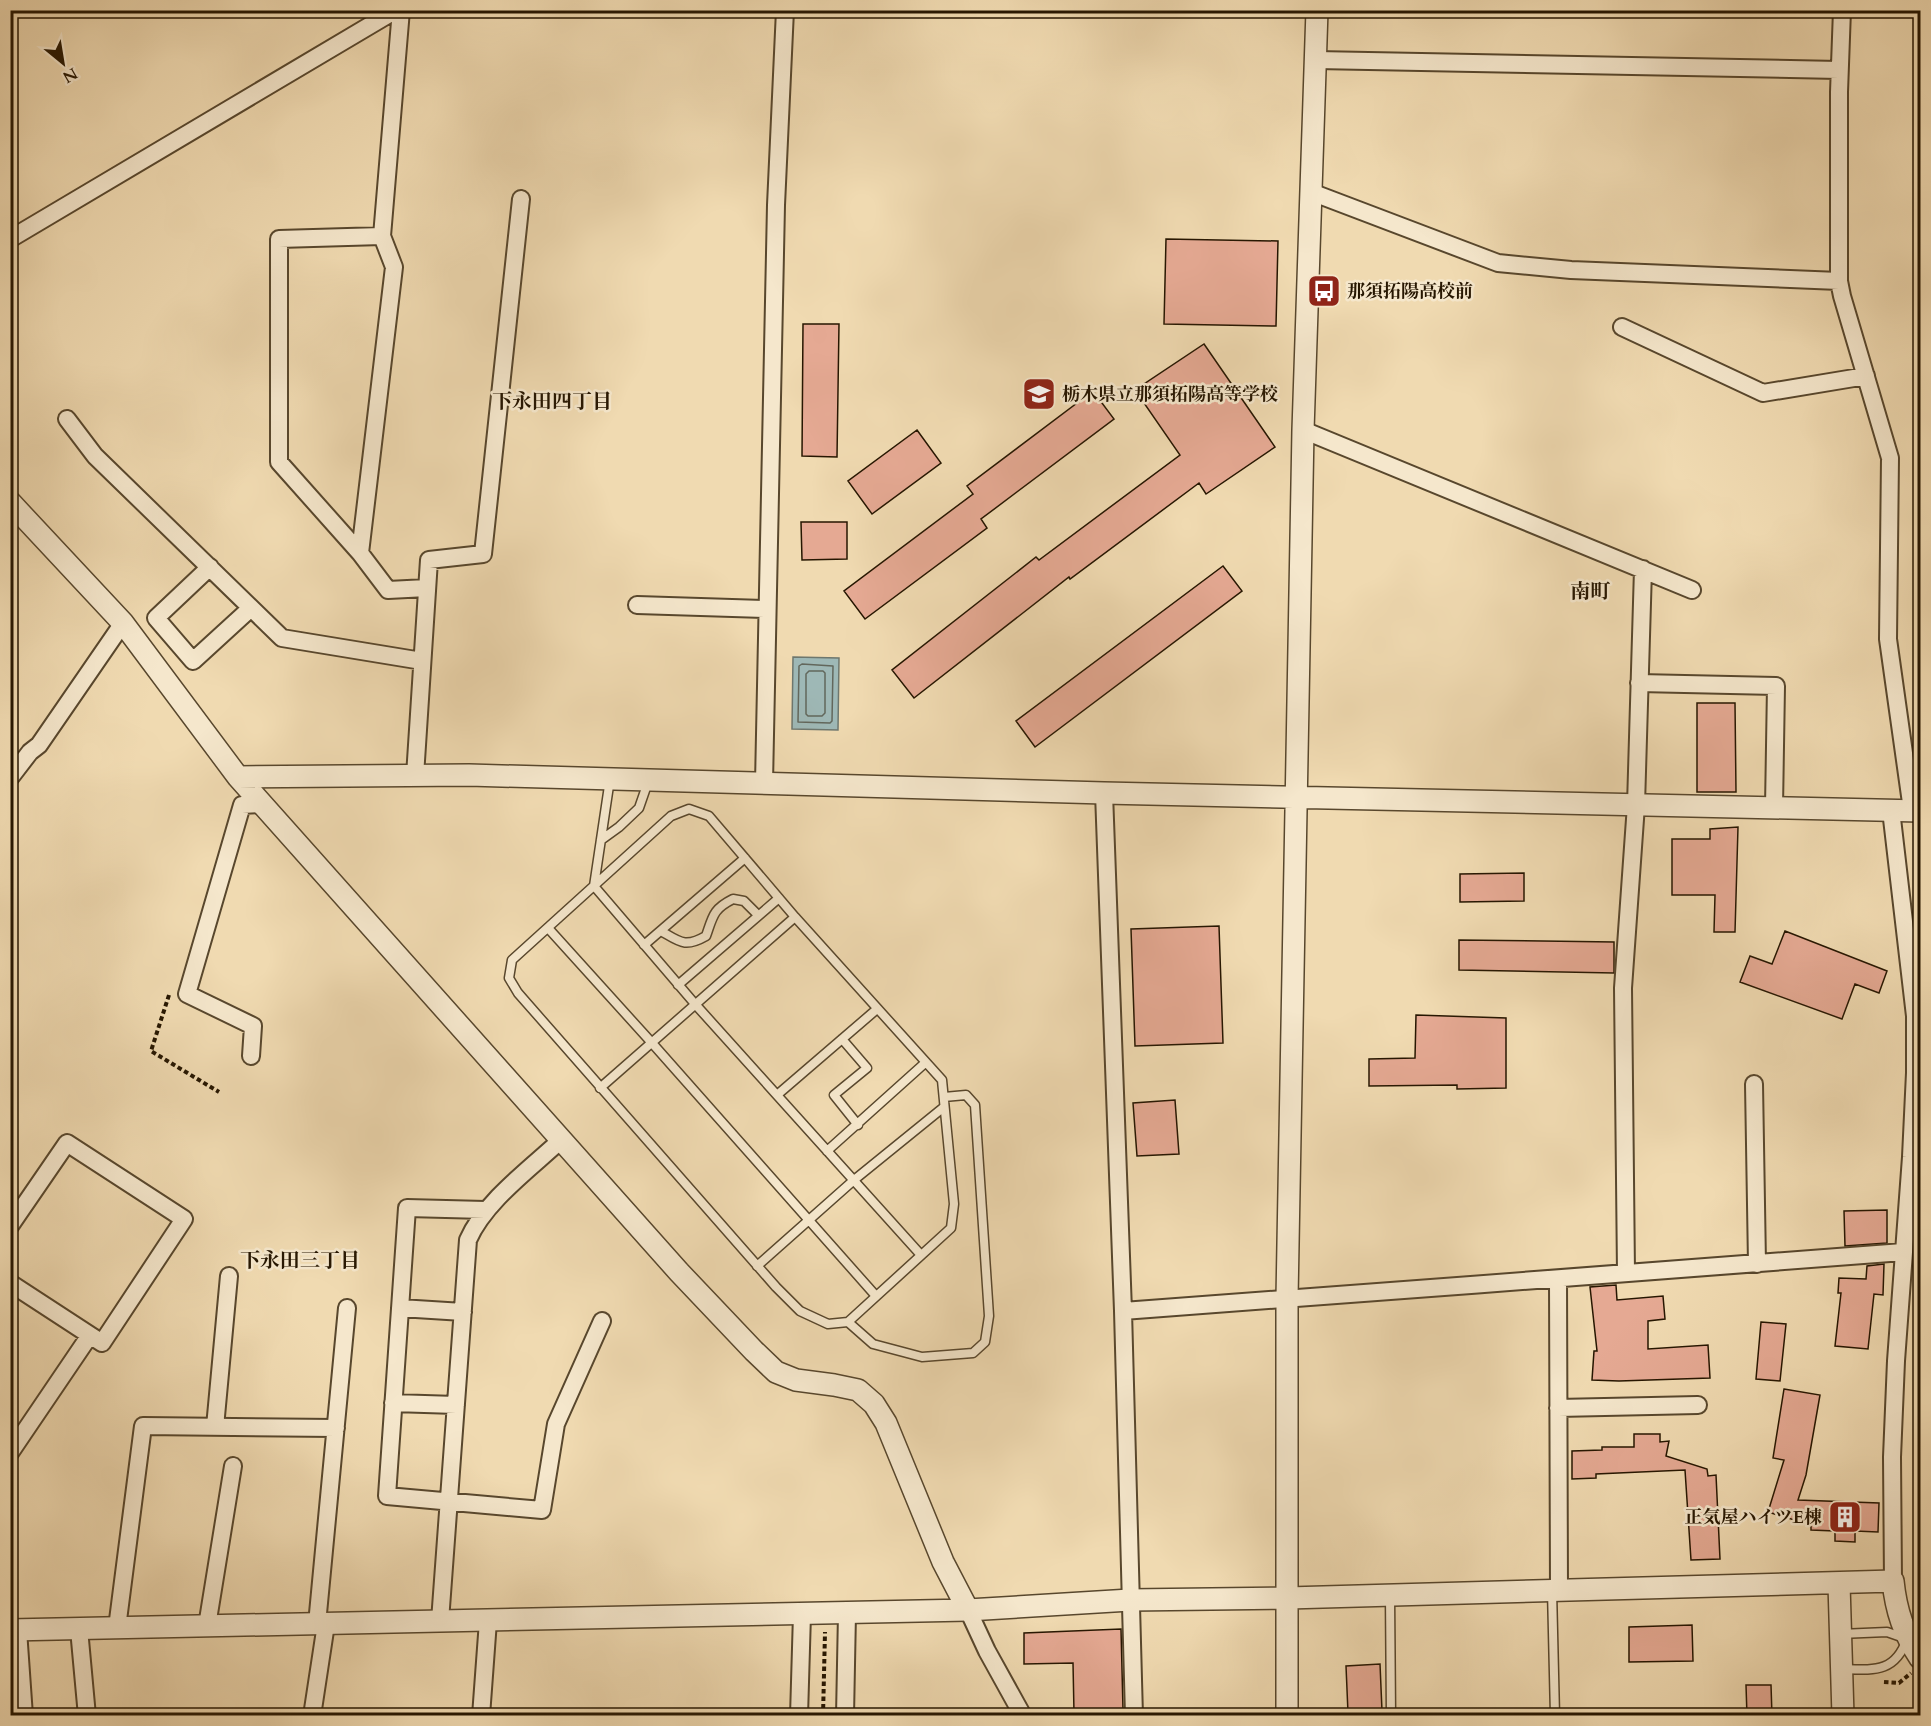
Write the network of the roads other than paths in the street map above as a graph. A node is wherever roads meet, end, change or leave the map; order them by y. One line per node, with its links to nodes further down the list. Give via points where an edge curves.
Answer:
1 (396, 10): 11 (street)
2 (401, 10): 10 (street)
3 (785, 10): 25 (street, via 776,205)
4 (1317, 10): 6 (street)
5 (1842, 10): 7 (street)
6 (1316, 60): 7 (street); 8 (street)
7 (1839, 70): 12 (street)
8 (1311, 192): 12 (street, via 1498,263 1571,270); 16 (street)
9 (521, 199): 21 (street, via 483,554 429,560)
10 (382, 236): 18 (street, via 394,267); 18 (street, via 279,239 279,462)
11 (10, 239)
12 (1839, 281): 14 (street)
13 (1622, 327): 14 (street, via 1763,393)
14 (1866, 376): 40 (street, via 1890,458 1888,639)
15 (67, 419): 19 (street, via 95,456)
16 (1303, 430): 20 (street); 36 (street)
17 (10, 502): 26 (street)
18 (360, 553): 21 (street, via 388,590)
19 (210, 567): 24 (street); 24 (street, via 156,618 193,661)
20 (1643, 569): 22 (street); 28 (street)
21 (427, 588): 27 (street)
22 (1692, 590)
23 (637, 605): 25 (street)
24 (251, 608): 27 (street, via 282,638)
25 (767, 609): 34 (street)
26 (123, 624): 30 (street); 31 (street, via 39,745)
27 (422, 661): 29 (street)
28 (1639, 683): 38 (street); 39 (street, via 1776,686)
29 (415, 776): 30 (street); 32 (street)
30 (238, 777): 37 (street)
31 (10, 778)
32 (610, 779): 33 (street); 41 (lane)
33 (649, 780): 34 (street); 41 (lane, via 639,808)
34 (764, 783): 35 (street)
35 (1104, 793): 36 (street); 80 (street)
36 (1298, 796): 38 (street); 77 (street)
37 (262, 804): 55 (street, via 242,806 187,994 253,1026); 62 (street)
38 (1636, 806): 39 (street); 72 (street, via 1623,988)
39 (1774, 807): 40 (street)
40 (1908, 810): 68 (street, via 1915,1073)
41 (600, 840): 43 (lane)
42 (745, 858): 43 (lane, via 709,816 689,810 671,816); 44 (lane); 48 (lane)
43 (594, 886): 47 (lane); 49 (lane)
44 (779, 898): 45 (lane); 46 (lane)
45 (758, 915): 48 (lane, via 744,901 733,899 720,905 706,936 695,942 683,944); 50 (lane)
46 (795, 917): 51 (lane); 52 (lane)
47 (548, 928): 54 (lane); 58 (lane, via 512,960 509,978)
48 (661, 931): 49 (lane)
49 (644, 945): 50 (lane)
50 (678, 985): 51 (lane)
51 (695, 1004): 54 (lane); 59 (lane)
52 (877, 1009): 53 (lane); 56 (lane)
53 (842, 1039): 59 (lane); 61 (lane, via 867,1068 834,1095)
54 (652, 1042): 58 (lane); 66 (lane)
55 (251, 1056)
56 (925, 1063): 60 (lane, via 942,1080); 61 (lane)
57 (1754, 1084): 70 (street)
58 (600, 1088): 71 (lane)
59 (777, 1095): 63 (lane)
60 (944, 1102): 64 (lane); 69 (lane, via 954,1204 951,1228); 83 (lane, via 966,1095 975,1105 989,1316 985,1341 973,1353 922,1357 873,1344)
61 (858, 1125): 63 (lane)
62 (562, 1139): 65 (street); 100 (street, via 679,1272 776,1371 796,1380 858,1390 874,1404 886,1423 943,1562)
63 (827, 1151): 64 (lane)
64 (854, 1180): 66 (lane); 69 (lane)
65 (485, 1210): 79 (street, via 407,1208); 81 (street, via 468,1240)
66 (809, 1221): 71 (lane); 76 (lane)
67 (10, 1226): 84 (street, via 67,1143 184,1219 102,1343)
68 (1903, 1252): 70 (street); 94 (street, via 1892,1457)
69 (921, 1255): 76 (lane)
70 (1757, 1264): 72 (street)
71 (757, 1266): 83 (lane, via 800,1311 828,1324)
72 (1626, 1273): 74 (street)
73 (229, 1276): 89 (street)
74 (1558, 1280): 77 (street); 88 (street)
75 (10, 1283): 84 (street)
76 (876, 1296): 83 (lane)
77 (1287, 1298): 80 (street); 98 (street)
78 (347, 1308): 90 (street)
79 (400, 1308): 81 (street); 85 (street)
80 (1123, 1311): 99 (street)
81 (463, 1312): 86 (street)
82 (602, 1321): 93 (street, via 556,1424 542,1510)
83 (848, 1322)
84 (90, 1335): 91 (street)
85 (393, 1403): 86 (street); 93 (street, via 387,1496)
86 (456, 1405): 93 (street)
87 (1698, 1405): 88 (street)
88 (1558, 1408): 96 (street)
89 (215, 1427): 90 (street); 107 (street, via 143,1426)
90 (336, 1428): 105 (street)
91 (10, 1453)
92 (233, 1467): 106 (street)
93 (449, 1501): 104 (street)
94 (1893, 1581): 95 (street); 111 (street)
95 (1839, 1584): 96 (street); 110 (street)
96 (1556, 1590): 97 (street); 126 (lane)
97 (1390, 1594): 98 (street); 125 (lane)
98 (1288, 1598): 99 (street); 124 (street)
99 (1130, 1600): 100 (street); 123 (street)
100 (968, 1610): 101 (street); 122 (street)
101 (847, 1613): 102 (street); 121 (street)
102 (802, 1614): 103 (street); 120 (street)
103 (488, 1620): 104 (street); 119 (street)
104 (440, 1621): 105 (street)
105 (321, 1624): 106 (street); 118 (street)
106 (207, 1626): 107 (street)
107 (117, 1628): 108 (street)
108 (79, 1629): 109 (street); 117 (street)
109 (14, 1630): 116 (street)
110 (1839, 1634): 111 (lane, via 1887,1632); 113 (street)
111 (1907, 1639): 112 (street); 113 (lane, via 1904,1649 1886,1667)
112 (1916, 1665)
113 (1840, 1669): 114 (street)
114 (1846, 1713)
115 (10, 1714): 116 (street)
116 (24, 1715)
117 (87, 1716)
118 (312, 1716)
119 (481, 1716)
120 (799, 1716)
121 (845, 1716)
122 (1023, 1716)
123 (1134, 1716)
124 (1287, 1716)
125 (1391, 1716)
126 (1555, 1716)

